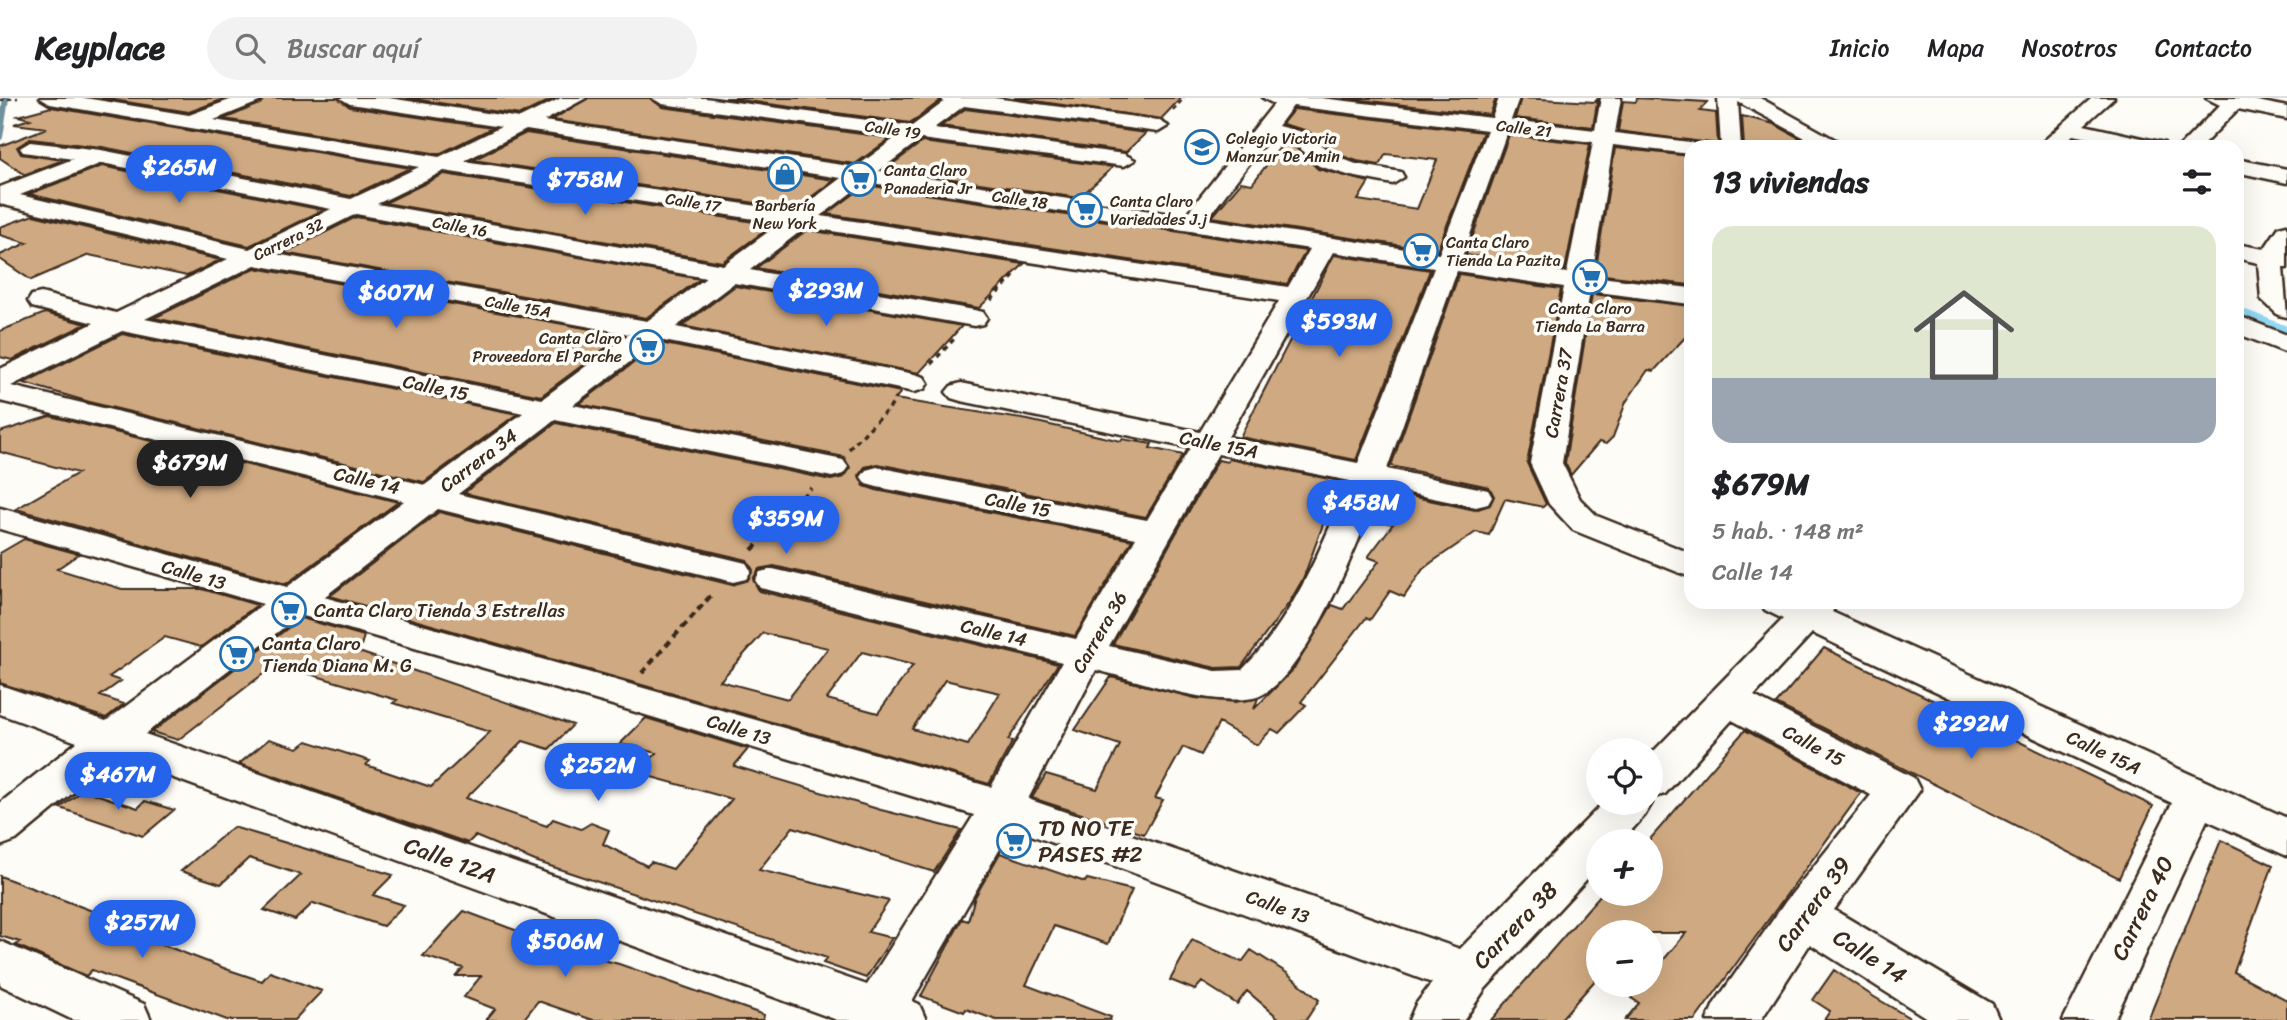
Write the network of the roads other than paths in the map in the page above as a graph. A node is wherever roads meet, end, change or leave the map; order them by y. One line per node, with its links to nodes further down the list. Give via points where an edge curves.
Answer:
1 (50, 98): 16 (street, Calle 17)
2 (252, 98): 16 (street)
3 (350, 98): 17 (street, Calle 18)
4 (576, 98): 17 (street, Carrera 32)
5 (662, 98): 21 (street, Calle 19)
6 (958, 98): 18 (street); 21 (street, Carrera 34)
7 (1611, 98): 22 (street, Carrera 37)
8 (1728, 98): 23 (street)
9 (1745, 98): 24 (street)
10 (2104, 98): 19 (street)
11 (1283, 99): 13 (street, Calle 21); 20 (street)
12 (2225, 100): 15 (street); 27 (street)
13 (1396, 106): 14 (street, Calle 21)
14 (1504, 111): 22 (street, Calle 21); 46 (street, Calle 14)
15 (2287, 113)
16 (194, 121): 30 (street); 32 (street, Calle 17)
17 (522, 124): 32 (street, Carrera 32); 34 (street, Calle 18)
18 (1158, 126)
19 (2070, 128): 25 (street); 26 (street)
20 (1265, 129): 36 (street, via 1299,137 1327,161); 40 (street)
21 (916, 132): 31 (street, Calle 19); 34 (street, Carrera 34)
22 (1605, 138): 28 (street, Calle 21); 48 (street, Carrera 37)
23 (1731, 140)
24 (1825, 140)
25 (2055, 140)
26 (2125, 140)
27 (2194, 140)
28 (1684, 147)
29 (30, 148): 30 (street, Calle 16)
30 (101, 156): 37 (street); 38 (street, Calle 16)
31 (1125, 160)
32 (442, 164): 38 (street, Carrera 32); 39 (street, Calle 17)
33 (2244, 167): 35 (street)
34 (859, 175): 39 (street, Carrera 34); 40 (street, Calle 18)
35 (2287, 176)
36 (1392, 177)
37 (0, 196): 44 (street, Calle 15A)
38 (354, 207): 44 (street, Carrera 32); 47 (street, Calle 16)
39 (803, 219): 47 (street, Carrera 34); 50 (street, Calle 17)
40 (1191, 224): 42 (street, Calle 18)
41 (2287, 232): 45 (street)
42 (1325, 244): 46 (street, Calle 18); 50 (street, Carrera 36)
43 (2244, 253): 45 (street)
44 (252, 257): 54 (street, Carrera 32); 56 (street, Calle 15A)
45 (2278, 260): 52 (street, via 2274,299)
46 (1446, 262): 48 (street, Calle 18); 64 (street, Calle 14)
47 (726, 274): 53 (street, Calle 16); 56 (street, Carrera 34)
48 (1578, 282): 49 (street, Calle 18); 70 (street, Carrera 37, via 1546,463 1566,504 1585,523)
49 (1684, 295)
50 (1295, 296): 62 (street, Carrera 36)
51 (41, 301): 54 (street, Calle 15)
52 (2287, 309)
53 (974, 318)
54 (119, 322): 60 (street, Carrera 32); 61 (street, Calle 15)
55 (2244, 326): 57 (street)
56 (650, 330): 58 (street, Calle 15A); 61 (street, Carrera 34)
57 (2287, 345)
58 (914, 383)
59 (961, 392): 62 (street, Calle 15A)
60 (2, 397): 66 (street, Calle 14)
61 (547, 409): 63 (street, Calle 15); 66 (street, Carrera 34)
62 (1211, 442): 64 (street, Calle 15A); 69 (street, Carrera 36)
63 (832, 467)
64 (1369, 475): 67 (street, Calle 15A); 76 (street, Calle 14, via 1311,607 1278,657 1252,684 1216,685)
65 (877, 477): 69 (street, Calle 15)
66 (431, 495): 71 (street, Calle 14); 73 (street, Carrera 34)
67 (1476, 497)
68 (0, 518): 73 (street, Calle 13)
69 (1158, 531): 76 (street, Carrera 36)
70 (1684, 564)
71 (733, 571)
72 (773, 580): 76 (street, Calle 14)
73 (291, 602): 79 (street, Carrera 34); 83 (street, Calle 13, via 624,694)
74 (1799, 609): 78 (street)
75 (1807, 609): 82 (street, Calle 15A)
76 (1086, 653): 83 (street, Carrera 36)
77 (0, 699): 79 (street, Calle 12A)
78 (1728, 700): 80 (street); 81 (street, Calle 15)
79 (110, 739): 85 (street, Carrera 34); 90 (street, Calle 12A)
80 (1663, 768)
81 (1899, 790): 87 (street, Carrera 39)
82 (2197, 796): 86 (street, Calle 15A); 95 (street, Carrera 40)
83 (1002, 807): 89 (street, Calle 13); 90 (street, Carrera 36)
84 (1619, 815): 89 (street, Carrera 38)
85 (0, 828)
86 (2287, 838)
87 (1802, 915): 93 (street, Carrera 39); 94 (street, Calle 14)
88 (0, 962): 91 (street)
89 (1468, 974): 92 (street, Carrera 38)
90 (884, 1017)
91 (126, 1020)
92 (1434, 1020)
93 (1732, 1020)
94 (1974, 1020)
95 (2088, 1020)

